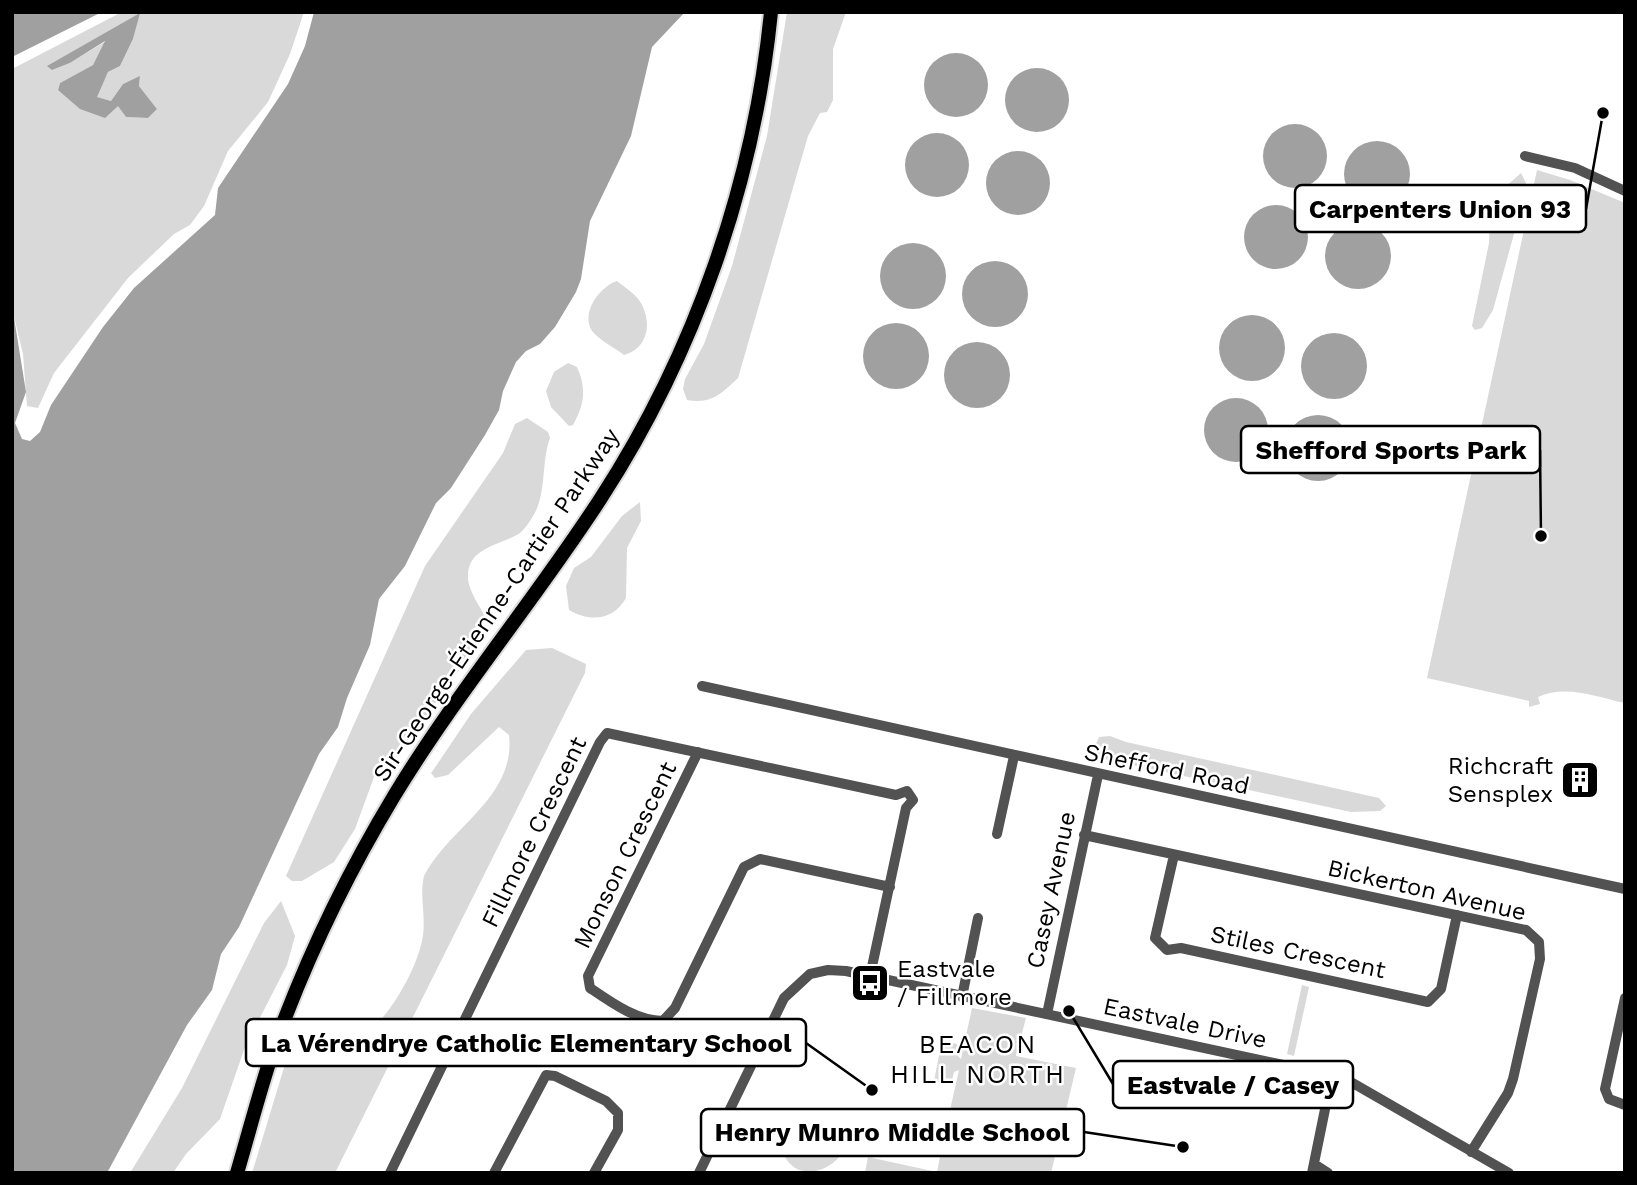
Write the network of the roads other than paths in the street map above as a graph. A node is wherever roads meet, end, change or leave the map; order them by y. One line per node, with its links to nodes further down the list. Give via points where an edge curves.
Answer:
1 (771, 12): 23 (main road, Sir-George-Étienne-Cartier Parkway, via 748,154 717,258 679,352 644,427 601,497 449,707 340,894 276,1043)
2 (1525, 156): 3 (street, via 1575,168)
3 (1625, 191)
4 (702, 686): 6 (street, Shefford Road)
5 (698, 752): 11 (street, Fillmore Crescent, via 896,795 907,791 913,800 906,808); 11 (street, Monson Crescent, via 588,976 590,988 647,1021 663,1021 675,1008 744,867 760,859); 24 (street, Fillmore Crescent, via 607,733 600,742)
6 (1014, 756): 7 (street, Shefford Road); 8 (street)
7 (1098, 775): 9 (street, Casey Avenue); 12 (street, Shefford Road)
8 (997, 834)
9 (1084, 835): 10 (street, Bickerton Avenue); 18 (street, Casey Avenue)
10 (1174, 855): 13 (street, Bickerton Avenue); 13 (street, Stiles Crescent, via 1155,938 1167,950 1181,948 1428,1002 1441,989)
11 (890, 887): 15 (street, Fillmore Crescent)
12 (1625, 889)
13 (1457, 915): 21 (street, Bickerton Avenue, via 1526,930 1539,942 1540,960 1513,1079)
14 (978, 918): 16 (street)
15 (870, 976): 16 (street, Eastvale Drive); 27 (street, Eastvale Drive, via 828,970 810,974 797,984 785,998)
16 (962, 997): 18 (street, Eastvale Drive)
17 (1625, 998): 20 (street, via 1605,1089 1609,1099)
18 (1046, 1014): 19 (street, Eastvale Drive)
19 (1332, 1075): 21 (street, Eastvale Drive, via 1355,1082); 22 (street)
20 (1625, 1105)
21 (1471, 1152): 29 (street, Eastvale Drive)
22 (1313, 1168): 28 (street)
23 (237, 1173)
24 (390, 1173)
25 (494, 1173): 26 (street, via 547,1075 606,1101 618,1113 618,1130)
26 (594, 1173)
27 (699, 1173)
28 (1328, 1173)
29 (1508, 1173)

